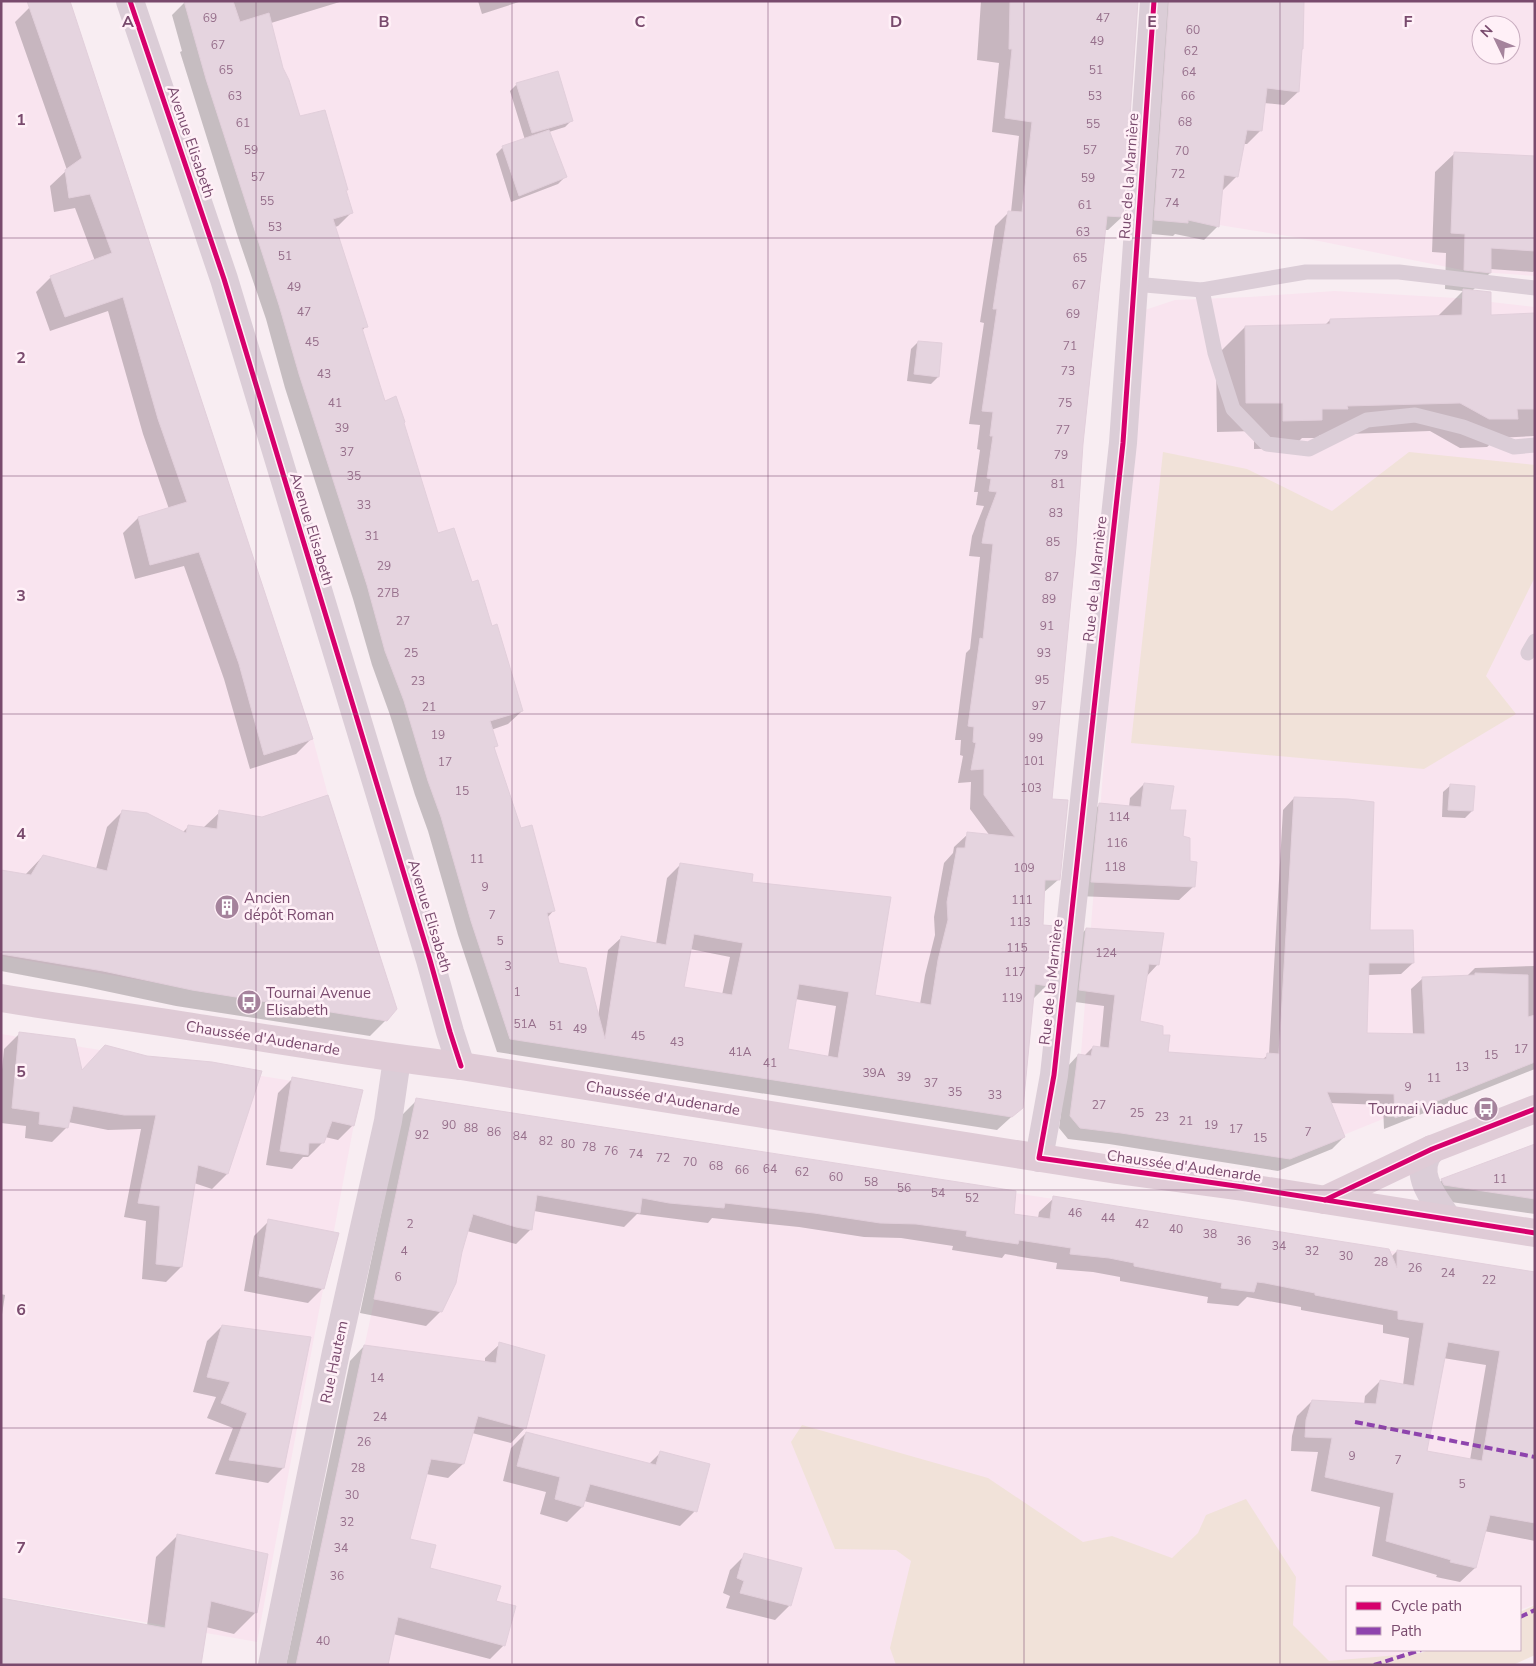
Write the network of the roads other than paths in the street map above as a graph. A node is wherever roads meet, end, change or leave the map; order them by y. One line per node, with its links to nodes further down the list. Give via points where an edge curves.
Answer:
1 (130, 1): 9 (street, Avenue Elisabeth, via 224,279)
2 (1154, 1): 3 (street, Rue de la Marnière)
3 (1134, 284): 5 (lane); 12 (street, Rue de la Marnière, via 1123,443 1054,1075)
4 (1535, 288): 5 (lane, via 1399,272 1306,272)
5 (1202, 290): 6 (lane, via 1215,353 1233,409 1267,444 1309,449 1367,420 1415,415 1463,427 1514,447)
6 (1535, 445)
7 (1, 998): 8 (main road, Chaussée d'Audenarde)
8 (397, 1059): 9 (main road, Chaussée d'Audenarde); 16 (street, Rue Hautem, via 388,1121 336,1352)
9 (461, 1066): 12 (main road, Chaussée d'Audenarde)
10 (1535, 1109): 11 (main road)
11 (1432, 1149): 13 (main road); 14 (street, via 1426,1156 1423,1171 1427,1187)
12 (1039, 1158): 13 (main road, Chaussée d'Audenarde)
13 (1325, 1200): 14 (main road, Chaussée d'Audenarde)
14 (1448, 1219): 15 (main road, Chaussée d'Audenarde)
15 (1535, 1233)
16 (272, 1665)

